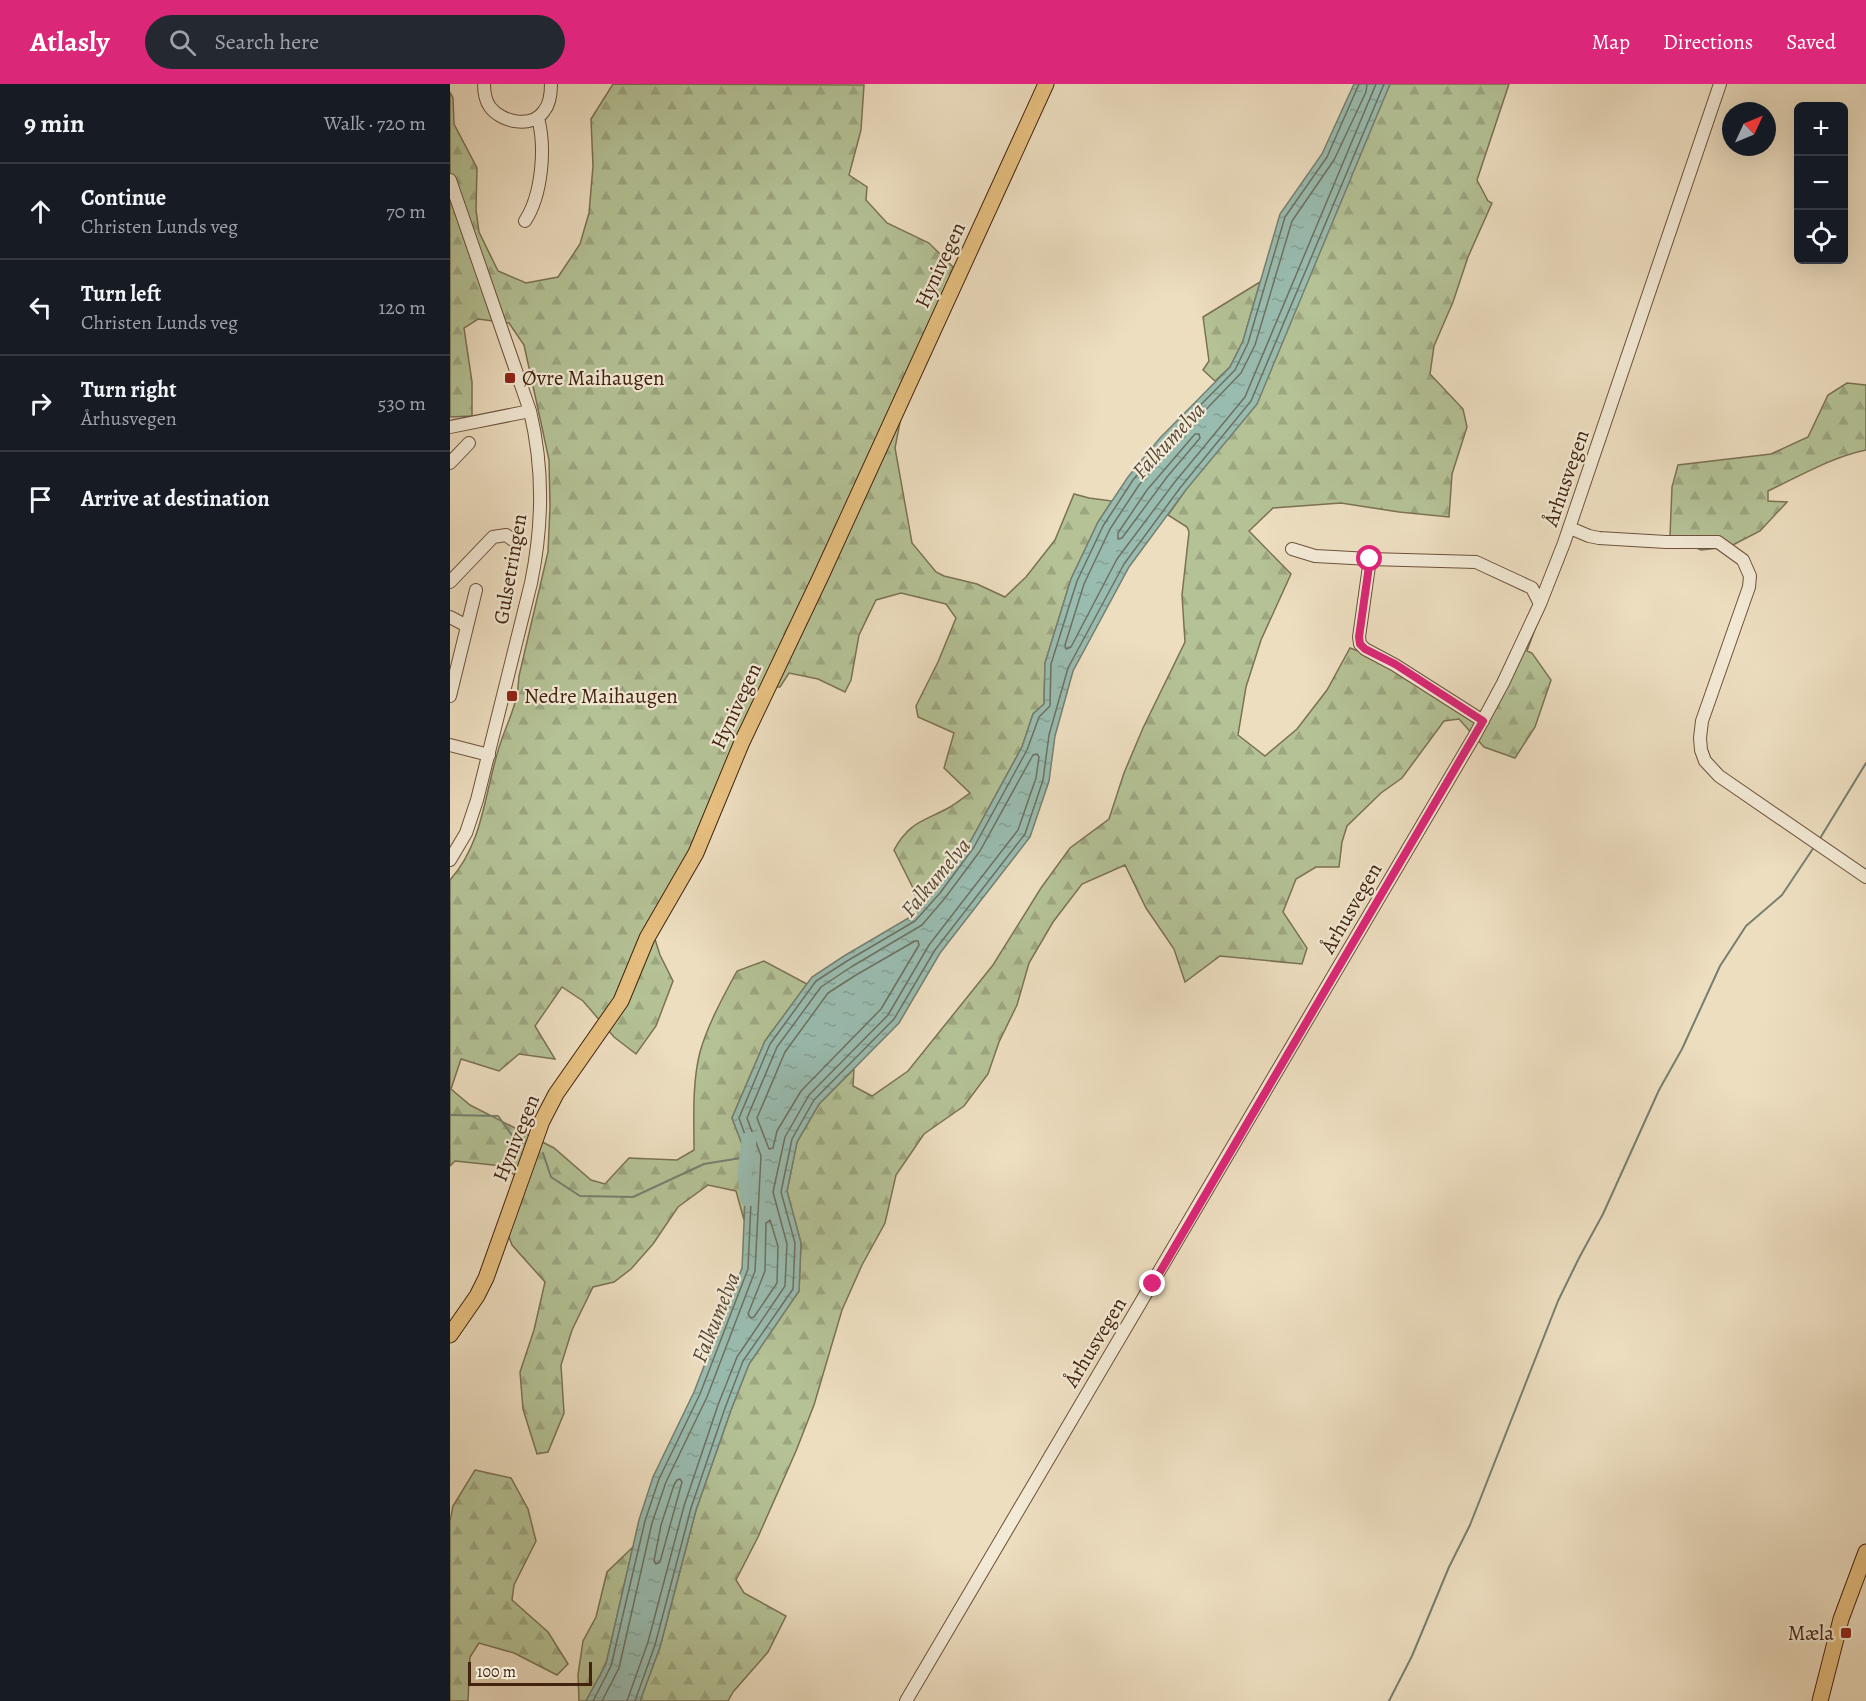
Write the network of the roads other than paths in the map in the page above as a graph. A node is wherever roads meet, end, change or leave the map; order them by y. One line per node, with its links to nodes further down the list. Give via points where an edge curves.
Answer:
1 (484, 84): 5 (street, via 488,104 502,117 516,121)
2 (551, 84): 5 (street, via 547,106)
3 (1046, 84): 29 (main road, Hynivegen, via 742,742 696,853 647,938 621,1000 548,1109 486,1278)
4 (1720, 84): 12 (street, Århusvegen)
5 (538, 118): 7 (street, via 542,158 536,200)
6 (450, 180): 8 (street, Gulsetringen)
7 (525, 221)
8 (530, 411): 9 (street); 26 (street, Gulsetringen, via 540,470 539,540)
9 (450, 427)
10 (469, 443): 11 (street)
11 (450, 463)
12 (1570, 528): 16 (street, Århusvegen); 28 (street, via 1599,538 1718,542 1743,560 1750,576 1749,589 1704,715 1700,738 1705,761 1719,776)
13 (513, 540): 17 (street, via 506,535 493,537)
14 (1292, 549): 15 (street, via 1315,556)
15 (1370, 559): 18 (street, via 1476,562); 24 (street, via 1360,644)
16 (1550, 581): 18 (street); 20 (street, Århusvegen)
17 (450, 582)
18 (1532, 588): 20 (street)
19 (476, 590): 22 (street)
20 (1540, 604): 24 (street, Århusvegen)
21 (450, 617): 22 (street)
22 (467, 626): 23 (street)
23 (450, 696)
24 (1483, 721): 31 (street, Århusvegen)
25 (450, 745): 26 (street)
26 (489, 755): 27 (street, Gulsetringen, via 473,816)
27 (450, 860)
28 (1866, 877)
29 (450, 1335)
30 (1866, 1552): 32 (main road, via 1846,1600)
31 (906, 1701)
32 (1820, 1701)

